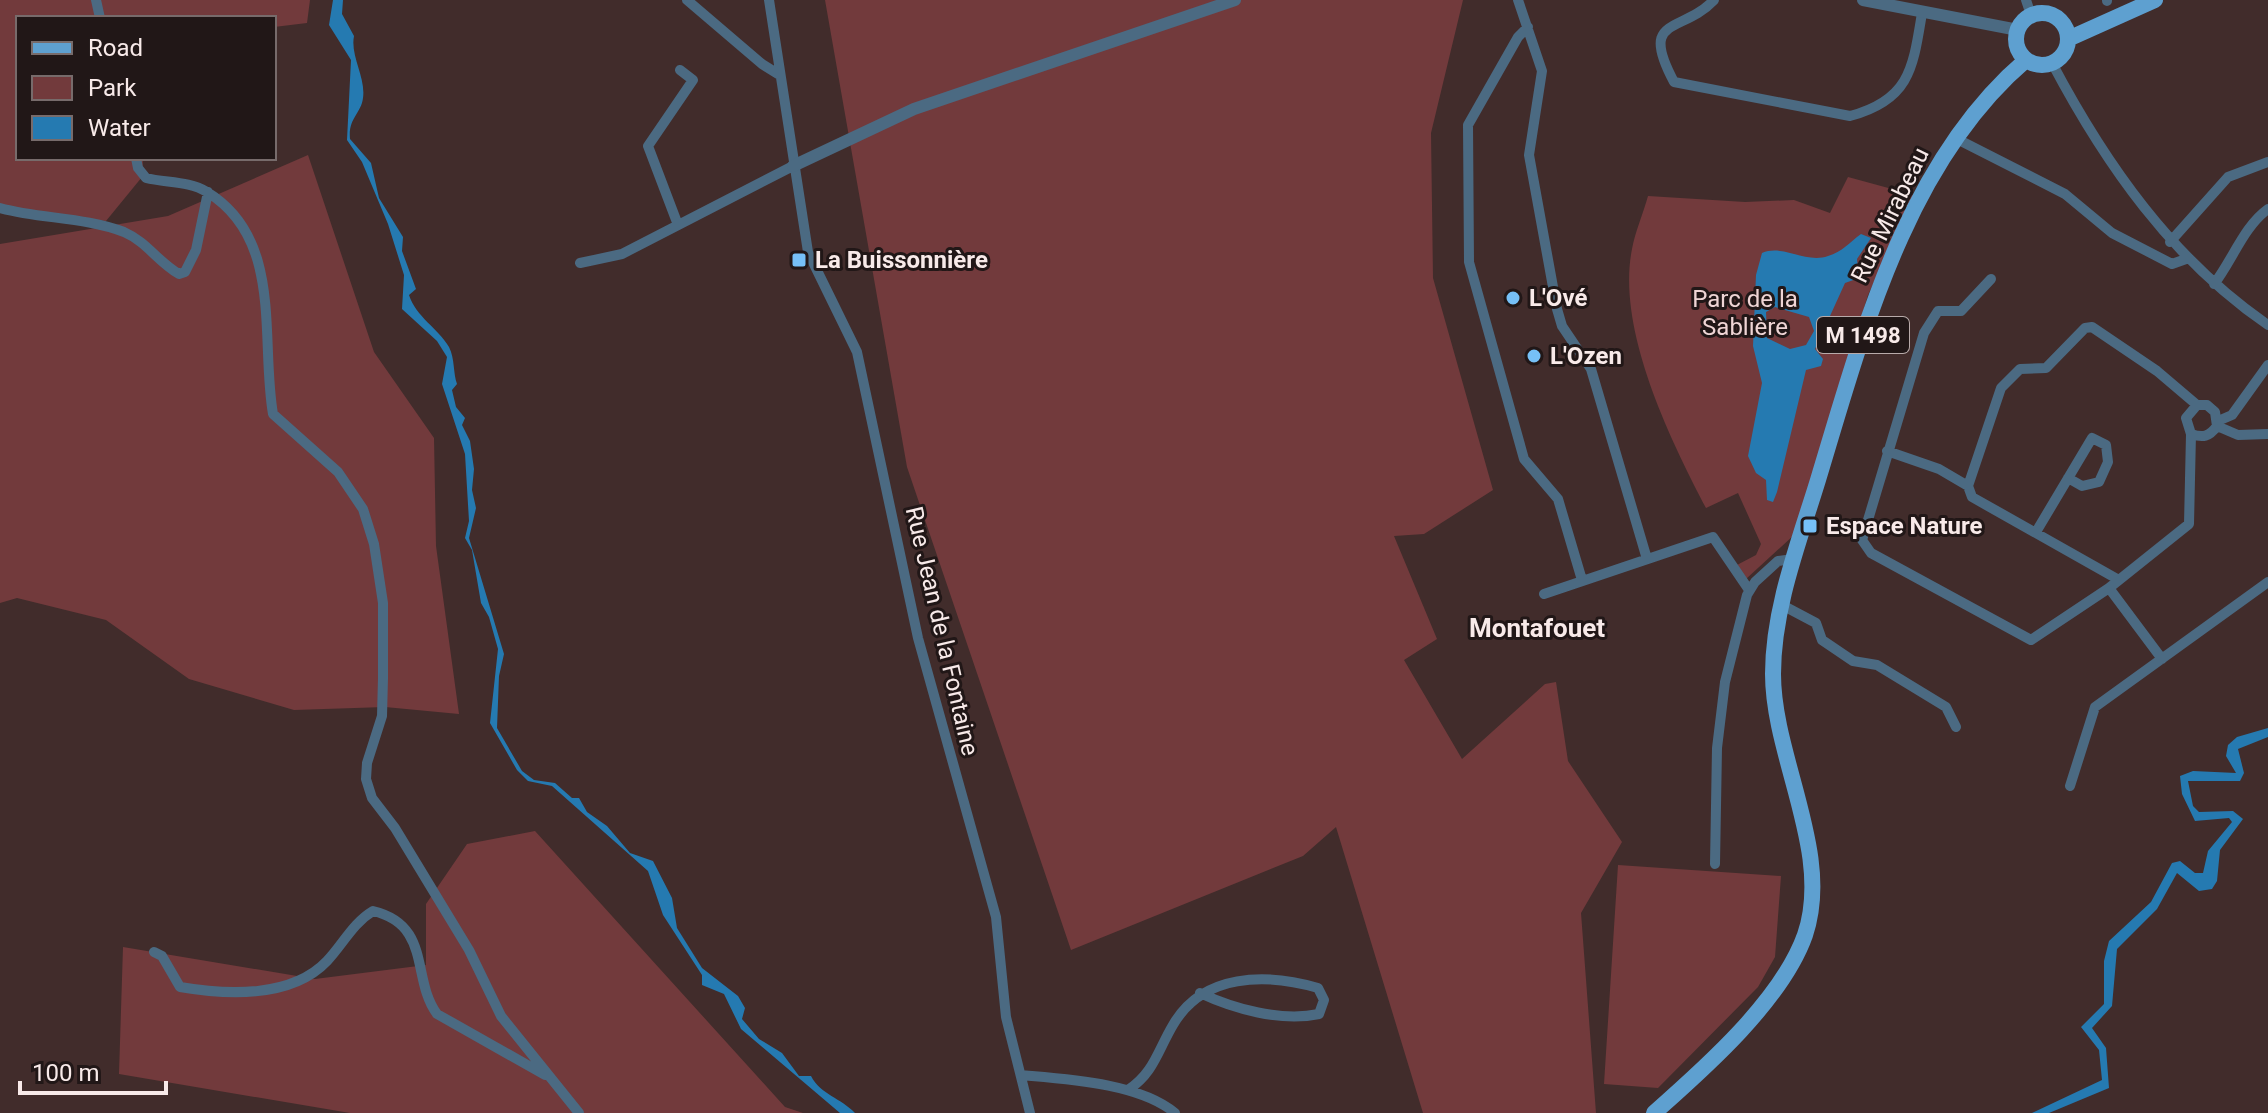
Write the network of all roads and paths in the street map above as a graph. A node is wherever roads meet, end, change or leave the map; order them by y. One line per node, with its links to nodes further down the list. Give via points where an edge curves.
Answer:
1 (687, 0): 16 (street)
2 (769, 0): 16 (street, Rue Jean de la Fontaine)
3 (1235, 0): 20 (street, via 914,109)
4 (1518, 0): 10 (street)
5 (1714, 0): 9 (street, via 1674,22 1662,36 1660,56 1674,82 1850,116 1872,110 1902,89 1914,61)
6 (1863, 0): 9 (street)
7 (2155, 0): 12 (main road)
8 (2028, 8): 11 (main road); 12 (main road, via 2063,22)
9 (1922, 13): 11 (street)
10 (1528, 27): 40 (street, via 1542,71 1529,155 1557,309 1562,326 1591,369); 42 (street, via 1468,125 1469,262 1524,459 1558,499)
11 (2018, 30): 13 (main road, via 2017,46)
12 (2068, 39): 14 (main road, via 2064,53)
13 (2026, 60): 14 (main road); 17 (main road, Rue Mirabeau / M 1498, via 1987,96)
14 (2052, 63): 25 (street, via 2134,195)
15 (680, 70): 24 (street, via 693,80 648,146)
16 (778, 74): 20 (street, Rue Jean de la Fontaine)
17 (1961, 142): 26 (street, via 2065,194 2112,233 2172,264); 41 (main road, Rue Mirabeau / M 1498, via 1891,257)
18 (2268, 162): 25 (street, via 2228,177)
19 (137, 163): 21 (street, via 146,178 191,184)
20 (793, 166): 24 (street); 55 (street, Rue Jean de la Fontaine, via 808,252 857,352 922,652 996,917 1006,1017)
21 (208, 192): 22 (street, via 196,250 179,274 125,233 87,221); 56 (street, via 240,222 259,265 273,414 338,472 363,509 374,544 383,603 383,663 382,716 367,763 372,798 469,950 501,1016)
22 (0, 208)
23 (2268, 209): 29 (street)
24 (678, 225): 27 (street, via 622,254)
25 (2170, 242): 26 (street)
26 (2186, 259): 29 (street)
27 (580, 263)
28 (1991, 279): 36 (street, via 1961,311 1938,311 1924,333)
29 (2214, 284): 30 (street)
30 (2268, 325)
31 (2268, 365): 33 (street, via 2232,415)
32 (2197, 405): 33 (street, via 2215,412); 34 (street, via 2186,418); 38 (street, via 2157,371 2092,327 2085,328 2046,368 2020,369 2001,388)
33 (2218, 424): 34 (street, via 2211,435); 35 (street, via 2238,435)
34 (2191, 434): 43 (street, via 2189,524)
35 (2268, 434)
36 (1887, 451): 38 (street, via 1939,469); 45 (street, via 1862,540 1871,553 2031,640)
37 (2068, 478): 37 (street, via 2092,438 2106,445 2108,462 2099,482 2082,486); 39 (street)
38 (1968, 486): 39 (street, via 1972,497 1987,508)
39 (2036, 532): 43 (street)
40 (1647, 559): 42 (street); 46 (street, via 1713,537)
41 (1793, 559): 46 (street, via 1778,561); 48 (main road, Rue Mirabeau / M 1498)
42 (1582, 580): 47 (street)
43 (2119, 580): 45 (street)
44 (2268, 582): 49 (street)
45 (2109, 588): 49 (street)
46 (1749, 590): 52 (street, via 1725,682 1718,735)
47 (1544, 594)
48 (1782, 605): 50 (street, via 1816,623 1822,640 1853,661 1877,665 1946,707); 61 (main road, Rue Mirabeau / M 1498, via 1773,675 1812,872 1805,934 1779,982 1728,1044)
49 (2162, 659): 51 (street, via 2095,707)
50 (1956, 727)
51 (2070, 786)
52 (1715, 864)
53 (154, 952): 56 (street, via 162,956 180,987 216,993 269,988 311,976 362,918 373,911 387,915 398,921 420,956 437,1014)
54 (1200, 993): 54 (street, via 1233,980 1273,981 1318,988 1324,1000 1319,1014 1300,1018 1243,1009); 57 (street, via 1173,1024 1144,1080)
55 (1021, 1075): 57 (street); 59 (street, Rue Jean de la Fontaine)
56 (550, 1078): 58 (street)
57 (1128, 1090): 60 (street, via 1160,1101)
58 (579, 1113)
59 (1030, 1113)
60 (1175, 1113)
61 (1654, 1113)

